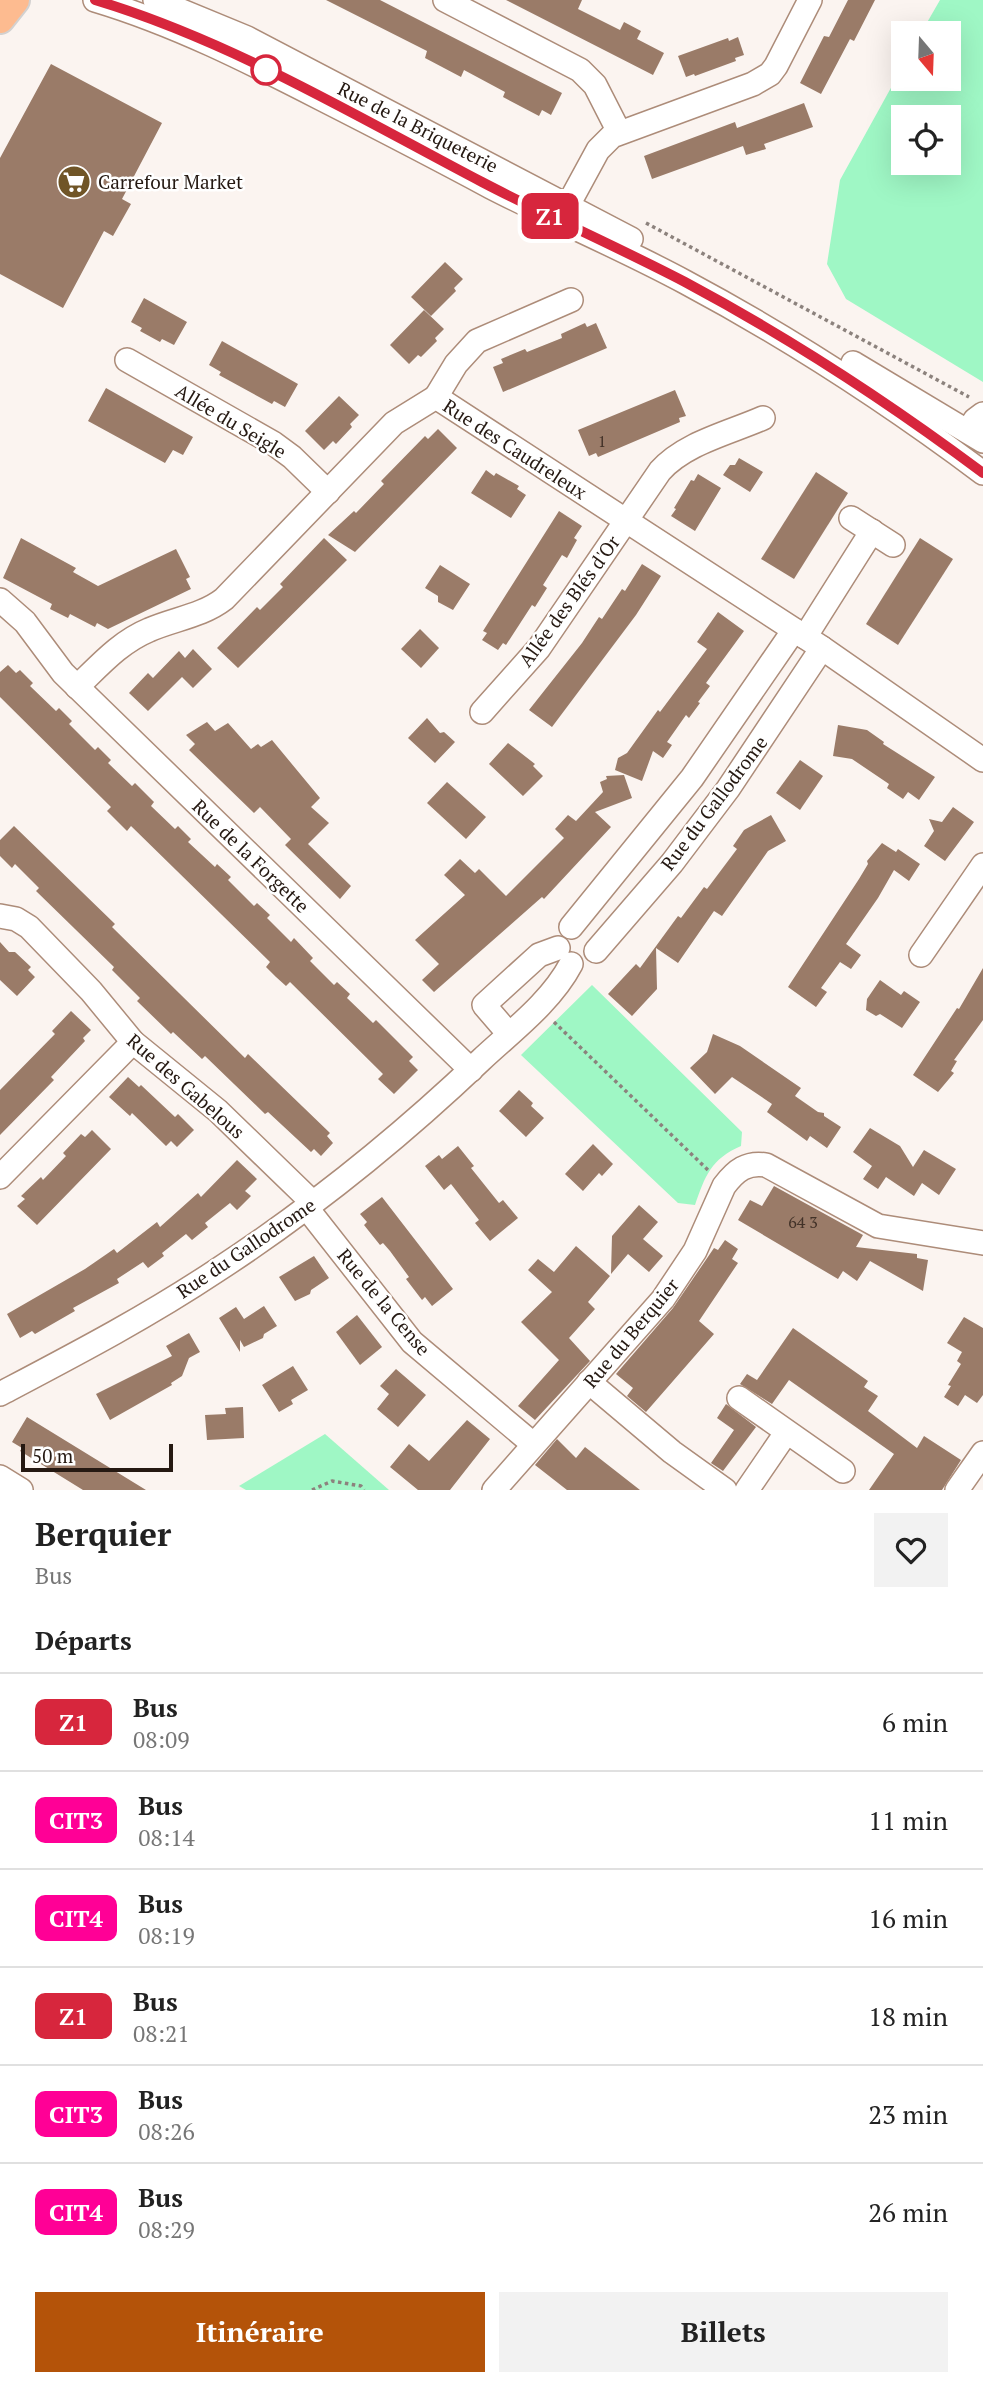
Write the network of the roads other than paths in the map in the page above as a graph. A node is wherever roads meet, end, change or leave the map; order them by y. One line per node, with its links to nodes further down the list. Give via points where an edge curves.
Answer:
1 (15, 0): 6 (main road)
2 (95, 0): 8 (street, Rue de la Briqueterie, via 156,19 222,48)
3 (155, 0): 8 (street, Rue de la Briqueterie, via 247,38)
4 (445, 0): 7 (street, via 580,69 602,96)
5 (810, 0): 7 (street, via 776,66 762,80)
6 (0, 19)
7 (619, 132): 8 (street, via 598,150)
8 (564, 213): 13 (street, Rue de la Briqueterie, via 823,361); 15 (street, Rue de la Briqueterie, via 843,357)
9 (571, 300): 11 (street, via 477,341)
10 (127, 360): 17 (street, Allée du Seigle, via 273,443)
11 (436, 397): 17 (street, Rue des Caudreleux, via 394,423); 19 (street, Rue des Caudreleux)
12 (977, 406): 15 (street)
13 (899, 411): 15 (street, via 950,433); 16 (street, Rue de la Briqueterie)
14 (763, 418): 19 (street, Allée des Blés d'Or, via 669,461)
15 (975, 436): 16 (street)
16 (982, 472)
17 (328, 492): 24 (street, Rue des Caudreleux, via 224,599 206,611 125,642)
18 (851, 518): 20 (street)
19 (626, 521): 23 (street, Rue des Caudreleux); 25 (street, Allée des Blés d'Or, via 539,648)
20 (872, 531): 21 (street); 23 (street)
21 (893, 545)
22 (0, 600): 24 (street, Rue de la Forgette, via 25,622 56,666)
23 (807, 638): 26 (street, Rue des Caudreleux); 29 (street, Rue du Gallodrome); 30 (street, Rue du Gallodrome, via 728,789)
24 (78, 687): 35 (street, Rue de la Forgette)
25 (482, 712)
26 (983, 760)
27 (983, 865): 31 (street)
28 (0, 916): 34 (street, Rue des Gabelous, via 29,927)
29 (571, 927): 30 (street, via 590,931); 32 (street, via 561,935)
30 (596, 951): 32 (street, via 584,963)
31 (921, 955)
32 (564, 956): 33 (street, via 560,983); 33 (street, via 539,955 484,1005)
33 (509, 1034): 35 (street)
34 (133, 1042): 36 (street); 37 (street, Rue des Gabelous, via 218,1111)
35 (471, 1070): 37 (street, Rue du Gallodrome)
36 (0, 1177)
37 (309, 1205): 40 (street, Rue du Gallodrome, via 173,1298); 43 (street, Rue de la Cense, via 412,1342)
38 (983, 1242): 39 (street, Rue du Berquier, via 878,1226 766,1165 745,1166 724,1185 695,1251 674,1283)
39 (589, 1382): 43 (street, Rue du Berquier); 49 (street)
40 (0, 1394)
41 (739, 1398): 42 (street)
42 (786, 1433): 45 (street); 50 (street)
43 (533, 1444): 48 (street, Rue du Berquier)
44 (983, 1453): 51 (street)
45 (843, 1471)
46 (0, 1477): 47 (street)
47 (21, 1490)
48 (494, 1490)
49 (725, 1490)
50 (747, 1490)
51 (957, 1490)

